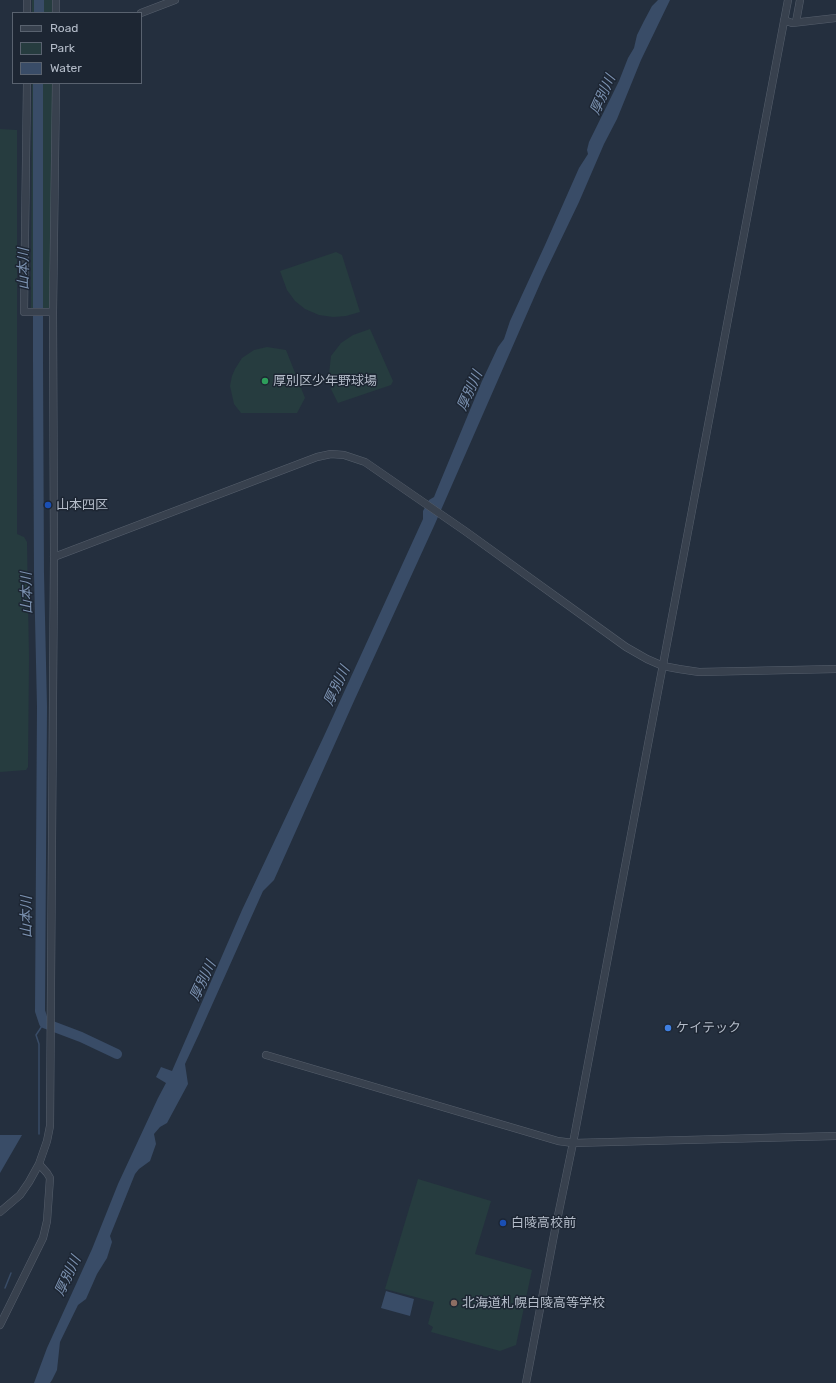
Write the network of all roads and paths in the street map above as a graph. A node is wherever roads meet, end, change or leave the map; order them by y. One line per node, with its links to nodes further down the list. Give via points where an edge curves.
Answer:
1 (27, 0): 6 (street)
2 (56, 0): 7 (street)
3 (175, 0): 8 (street)
4 (788, 0): 10 (street)
5 (800, 0): 11 (street)
6 (27, 12)
7 (56, 12)
8 (142, 12)
9 (836, 18): 11 (street)
10 (784, 20): 11 (street); 16 (street)
11 (796, 22)
12 (27, 84): 14 (street, via 26,312)
13 (56, 84): 14 (street)
14 (53, 312): 15 (street)
15 (54, 558): 16 (street, via 317,457 344,455 365,462 626,647); 21 (street, via 50,1126)
16 (662, 666): 17 (street, via 699,672); 20 (street)
17 (836, 669)
18 (266, 1055): 20 (street)
19 (836, 1136): 20 (street)
20 (572, 1144): 24 (street)
21 (39, 1164): 22 (street, via 20,1195); 23 (street, via 50,1178 47,1221 43,1238)
22 (0, 1212)
23 (0, 1326)
24 (526, 1383)

